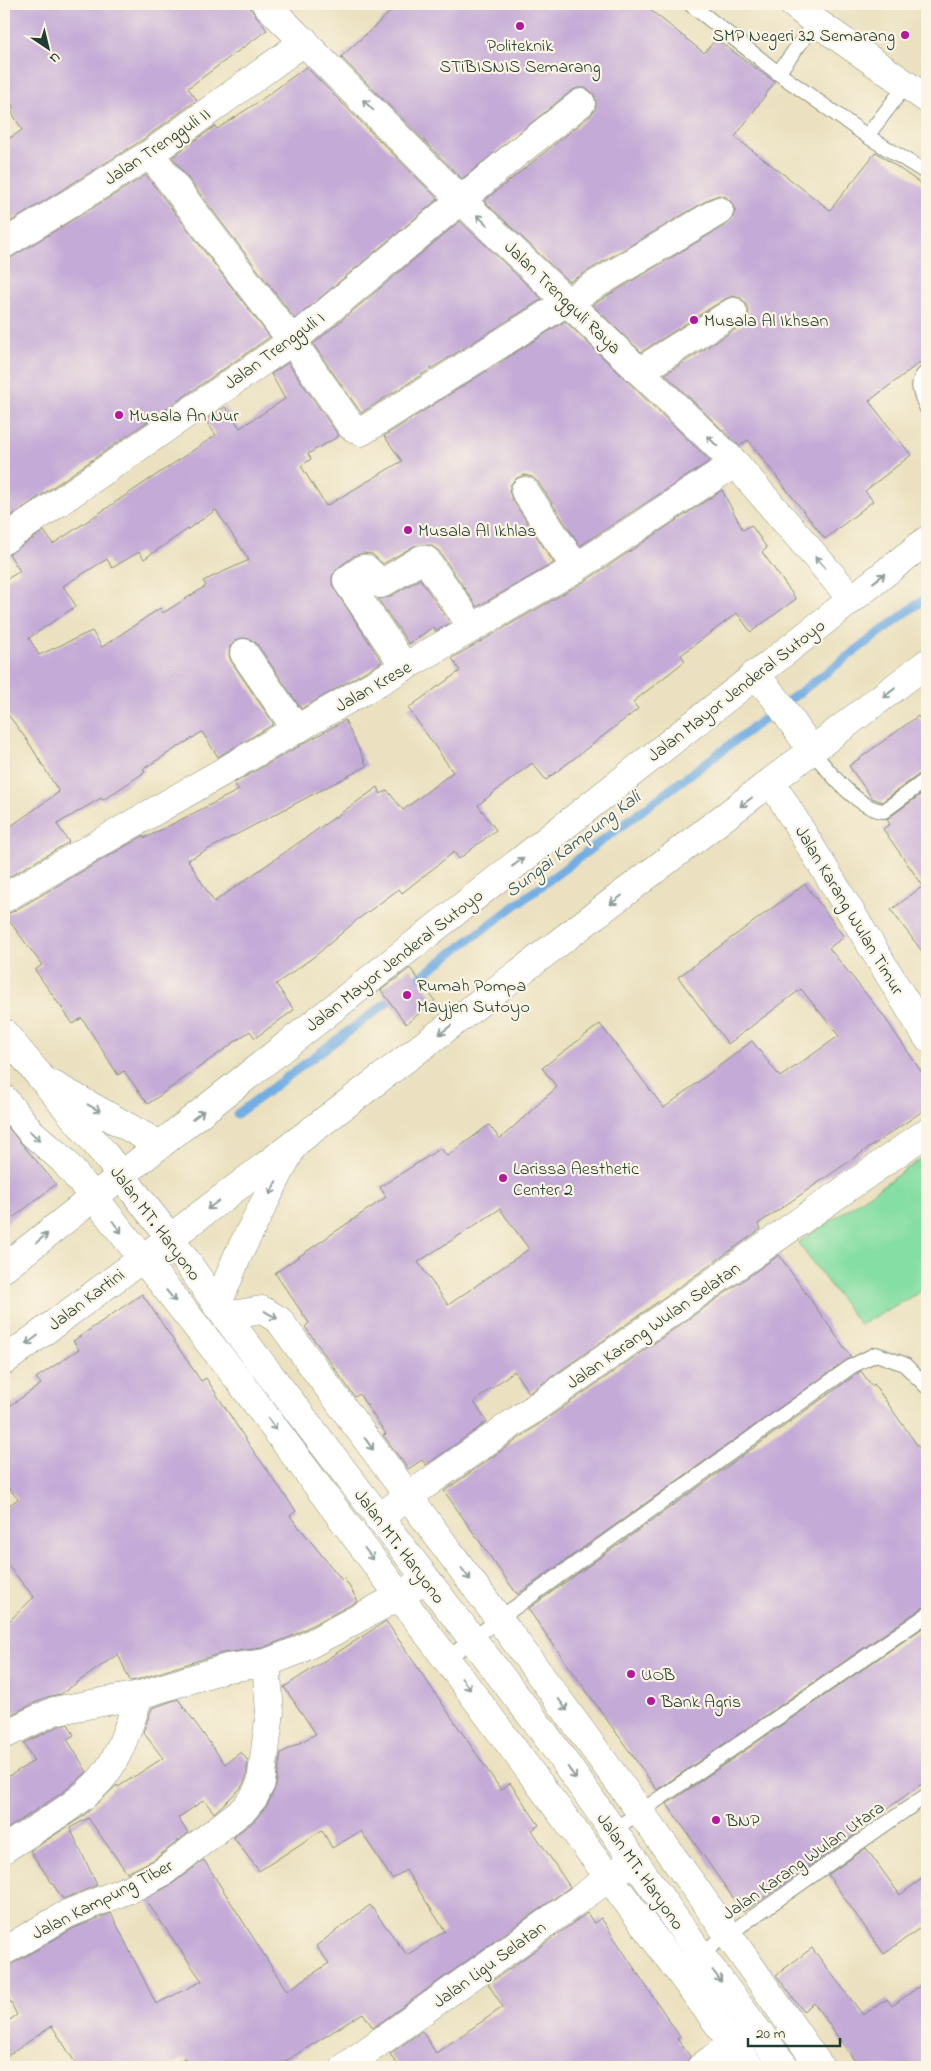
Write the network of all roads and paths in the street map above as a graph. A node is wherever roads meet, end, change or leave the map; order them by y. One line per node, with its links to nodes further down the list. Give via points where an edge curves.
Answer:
1 (266, 4): 5 (street, Jalan Trengguli Raya)
2 (690, 4): 6 (lane)
3 (793, 4): 4 (street)
4 (816, 22): 6 (lane); 7 (street)
5 (305, 41): 10 (street, Jalan Trengguli II); 12 (street, Jalan Trengguli Raya, one-way to 5)
6 (778, 73): 9 (lane)
7 (917, 92): 9 (lane)
8 (581, 103): 12 (street, Jalan Trengguli I)
9 (867, 136): 11 (lane)
10 (150, 154): 14 (street, Jalan Trengguli II); 17 (street)
11 (927, 173)
12 (462, 201): 15 (street, Jalan Trengguli Raya, one-way to 12); 17 (street, Jalan Trengguli I)
13 (719, 211): 15 (street)
14 (4, 244)
15 (568, 301): 17 (street, via 361,432 351,426); 18 (street, Jalan Trengguli Raya)
16 (733, 312): 18 (street)
17 (292, 341): 23 (street, Jalan Trengguli I)
18 (640, 371): 21 (street, Jalan Trengguli Raya, one-way to 18)
19 (927, 371): 20 (lane, via 920,377 918,386)
20 (927, 409)
21 (735, 463): 25 (street, Jalan Krese); 26 (street, Jalan Trengguli Raya, one-way to 21)
22 (525, 491): 25 (street)
23 (4, 540)
24 (927, 540): 26 (street, Jalan Mayor Jenderal Sutoyo, one-way to 24)
25 (576, 568): 27 (street, Jalan Krese)
26 (852, 599): 31 (street, Jalan Mayor Jenderal Sutoyo)
27 (473, 628): 30 (street, Jalan Krese); 30 (street, via 426,560 422,559 381,584 363,569 347,580 348,584)
28 (244, 653): 32 (street)
29 (927, 663): 33 (street, Jalan Kartini, one-way to 33)
30 (405, 668): 32 (street, Jalan Krese)
31 (755, 674): 33 (street); 43 (street, Jalan Mayor Jenderal Sutoyo, one-way to 31)
32 (296, 730): 36 (street, Jalan Krese)
33 (813, 752): 34 (lane, via 835,779 878,811 884,811); 35 (street, Jalan Kartini)
34 (927, 779)
35 (772, 783): 38 (street, Jalan Karang Wulan Timur); 42 (street, Jalan Kartini, one-way to 42)
36 (4, 898)
37 (4, 1034): 39 (street, Jalan MT. Haryono)
38 (927, 1037)
39 (37, 1075): 43 (street, one-way to 43); 44 (street, Jalan MT. Haryono)
40 (4, 1098): 45 (street, one-way to 45, via 31,1132 63,1160)
41 (927, 1132): 52 (street, Jalan Karang Wulan Selatan)
42 (294, 1144): 46 (street, Jalan Kartini, one-way to 46); 49 (street, one-way to 49, via 238,1256)
43 (160, 1145): 44 (street, Jalan Mayor Jenderal Sutoyo)
44 (121, 1175): 45 (street); 46 (street, Jalan MT. Haryono)
45 (93, 1196): 47 (street, one-way to 47); 48 (street, one-way to 45)
46 (170, 1238): 47 (street, Jalan Kartini); 49 (street, Jalan MT. Haryono)
47 (141, 1258): 50 (street, Jalan Kartini, one-way to 50); 55 (street, one-way to 55, via 238,1379)
48 (4, 1268)
49 (221, 1311): 52 (street, one-way to 52, via 262,1310 279,1320); 53 (street, Jalan MT. Haryono)
50 (4, 1361)
51 (927, 1386): 57 (lane, via 904,1364 876,1354 852,1366)
52 (408, 1498): 53 (street, Jalan Karang Wulan Selatan); 57 (street, one-way to 57)
53 (378, 1518): 54 (street, Jalan MT. Haryono)
54 (424, 1579): 55 (street); 58 (street, Jalan MT. Haryono)
55 (400, 1596): 59 (street); 60 (street, via 297,1651)
56 (927, 1615): 65 (lane)
57 (500, 1618): 58 (lane); 65 (street, one-way to 65)
58 (472, 1639): 59 (lane); 64 (street, Jalan MT. Haryono, one-way to 64)
59 (447, 1659): 66 (street, one-way to 66)
60 (266, 1663): 61 (street, via 227,1668); 72 (street, Jalan Kampung Tiber, via 270,1712 261,1783 244,1809 163,1872 67,1914)
61 (140, 1695): 62 (street, via 54,1711); 68 (street, via 106,1773 90,1789)
62 (4, 1735)
63 (927, 1795): 71 (lane, Jalan Karang Wulan Utara)
64 (588, 1796): 66 (street); 67 (street, Jalan MT. Haryono)
65 (641, 1811): 67 (lane); 71 (street)
66 (564, 1815): 70 (street)
67 (612, 1831): 69 (street, Jalan MT. Haryono)
68 (4, 1849)
69 (634, 1860): 70 (street, Jalan Ligu Selatan); 73 (street, Jalan MT. Haryono)
70 (610, 1877): 75 (street); 76 (street, Jalan Ligu Selatan)
71 (730, 1934): 73 (lane, Jalan Karang Wulan Utara); 80 (street)
72 (4, 1951)
73 (700, 1954): 74 (street, Jalan MT. Haryono, one-way to 74)
74 (756, 2028): 75 (street); 79 (street, Jalan MT. Haryono)
75 (732, 2044): 77 (street); 78 (street)
76 (345, 2067)
77 (701, 2067)
78 (750, 2067)
79 (785, 2067)
80 (820, 2067)

